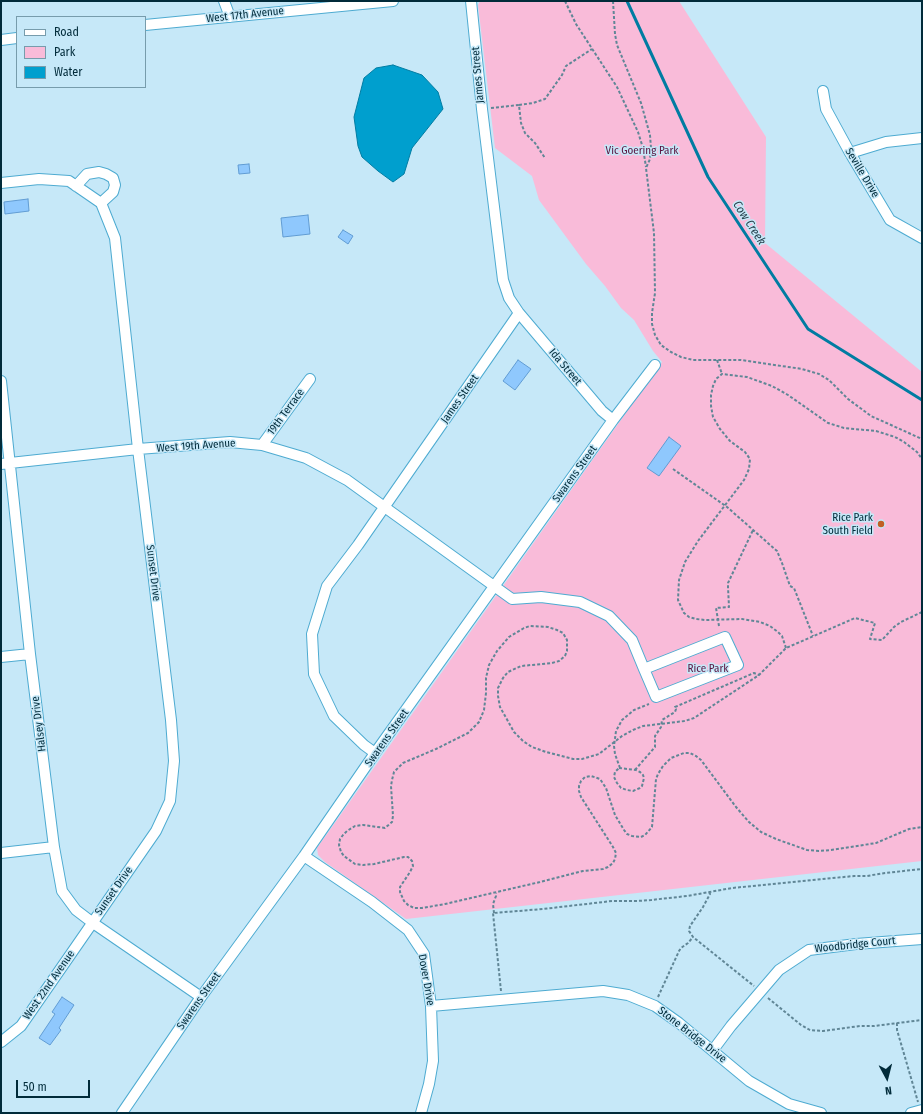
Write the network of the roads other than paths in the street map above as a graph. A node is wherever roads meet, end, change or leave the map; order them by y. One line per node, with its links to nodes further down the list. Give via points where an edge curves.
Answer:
1 (224, 1): 4 (street)
2 (393, 1): 4 (street, West 17th Avenue)
3 (471, 1): 15 (street, James Street, via 503,280 509,298)
4 (230, 16): 5 (street, West 17th Avenue)
5 (146, 25)
6 (16, 38): 7 (street)
7 (1, 40)
8 (823, 91): 10 (street, Seville Drive, via 826,109)
9 (922, 138): 10 (street, via 886,142)
10 (850, 153): 14 (street, Seville Drive, via 890,220)
11 (1, 183): 12 (street, via 39,179 69,181)
12 (76, 186): 13 (street); 13 (street, via 87,174 99,172 113,178 113,192)
13 (101, 203): 21 (street, Sunset Drive, via 115,238)
14 (922, 238)
15 (519, 312): 19 (street, Ida Street); 23 (street, James Street)
16 (655, 365): 19 (street, Swarens Street)
17 (310, 379): 20 (street, 19th Terrace)
18 (1, 381): 22 (street, Halsey Drive)
19 (613, 420): 24 (street, Swarens Street)
20 (262, 445): 21 (street, West 19th Avenue, via 230,442); 23 (street, West 19th Avenue, via 306,458 347,480)
21 (138, 450): 22 (street, West 19th Avenue); 32 (street, Sunset Drive, via 174,761 170,801 156,831)
22 (5, 464): 25 (street, Halsey Drive)
23 (385, 507): 24 (street, West 19th Avenue); 28 (street, James Street, via 327,586 312,634 314,674 334,716)
24 (494, 586): 27 (street, West 19th Avenue, via 512,599 541,597 580,602 609,616 632,640); 28 (street, Swarens Street)
25 (30, 654): 26 (street); 29 (street, Halsey Drive)
26 (1, 657)
27 (644, 669): 27 (street, West 19th Avenue, via 656,697 738,665 725,637)
28 (375, 753): 31 (street, Swarens Street)
29 (54, 847): 30 (street); 32 (street, Halsey Drive, via 62,891 76,910)
30 (1, 853)
31 (304, 856): 34 (street, Swarens Street); 35 (street, Dover Drive, via 408,930 424,954)
32 (92, 923): 34 (street, Halsey Drive); 36 (street, West 22nd Avenue, via 21,1026)
33 (922, 939): 37 (street, Woodbridge Court, via 809,950 779,970)
34 (201, 996): 39 (street, Swarens Street)
35 (431, 1006): 37 (street, Stone Bridge Drive, via 603,991 628,995 654,1006); 40 (street, Dover Drive, via 433,1061)
36 (1, 1042)
37 (713, 1050): 41 (street, Stone Bridge Drive, via 749,1081 789,1104)
38 (920, 1107): 42 (street)
39 (122, 1113)
40 (421, 1113)
41 (821, 1113)
42 (911, 1113)

